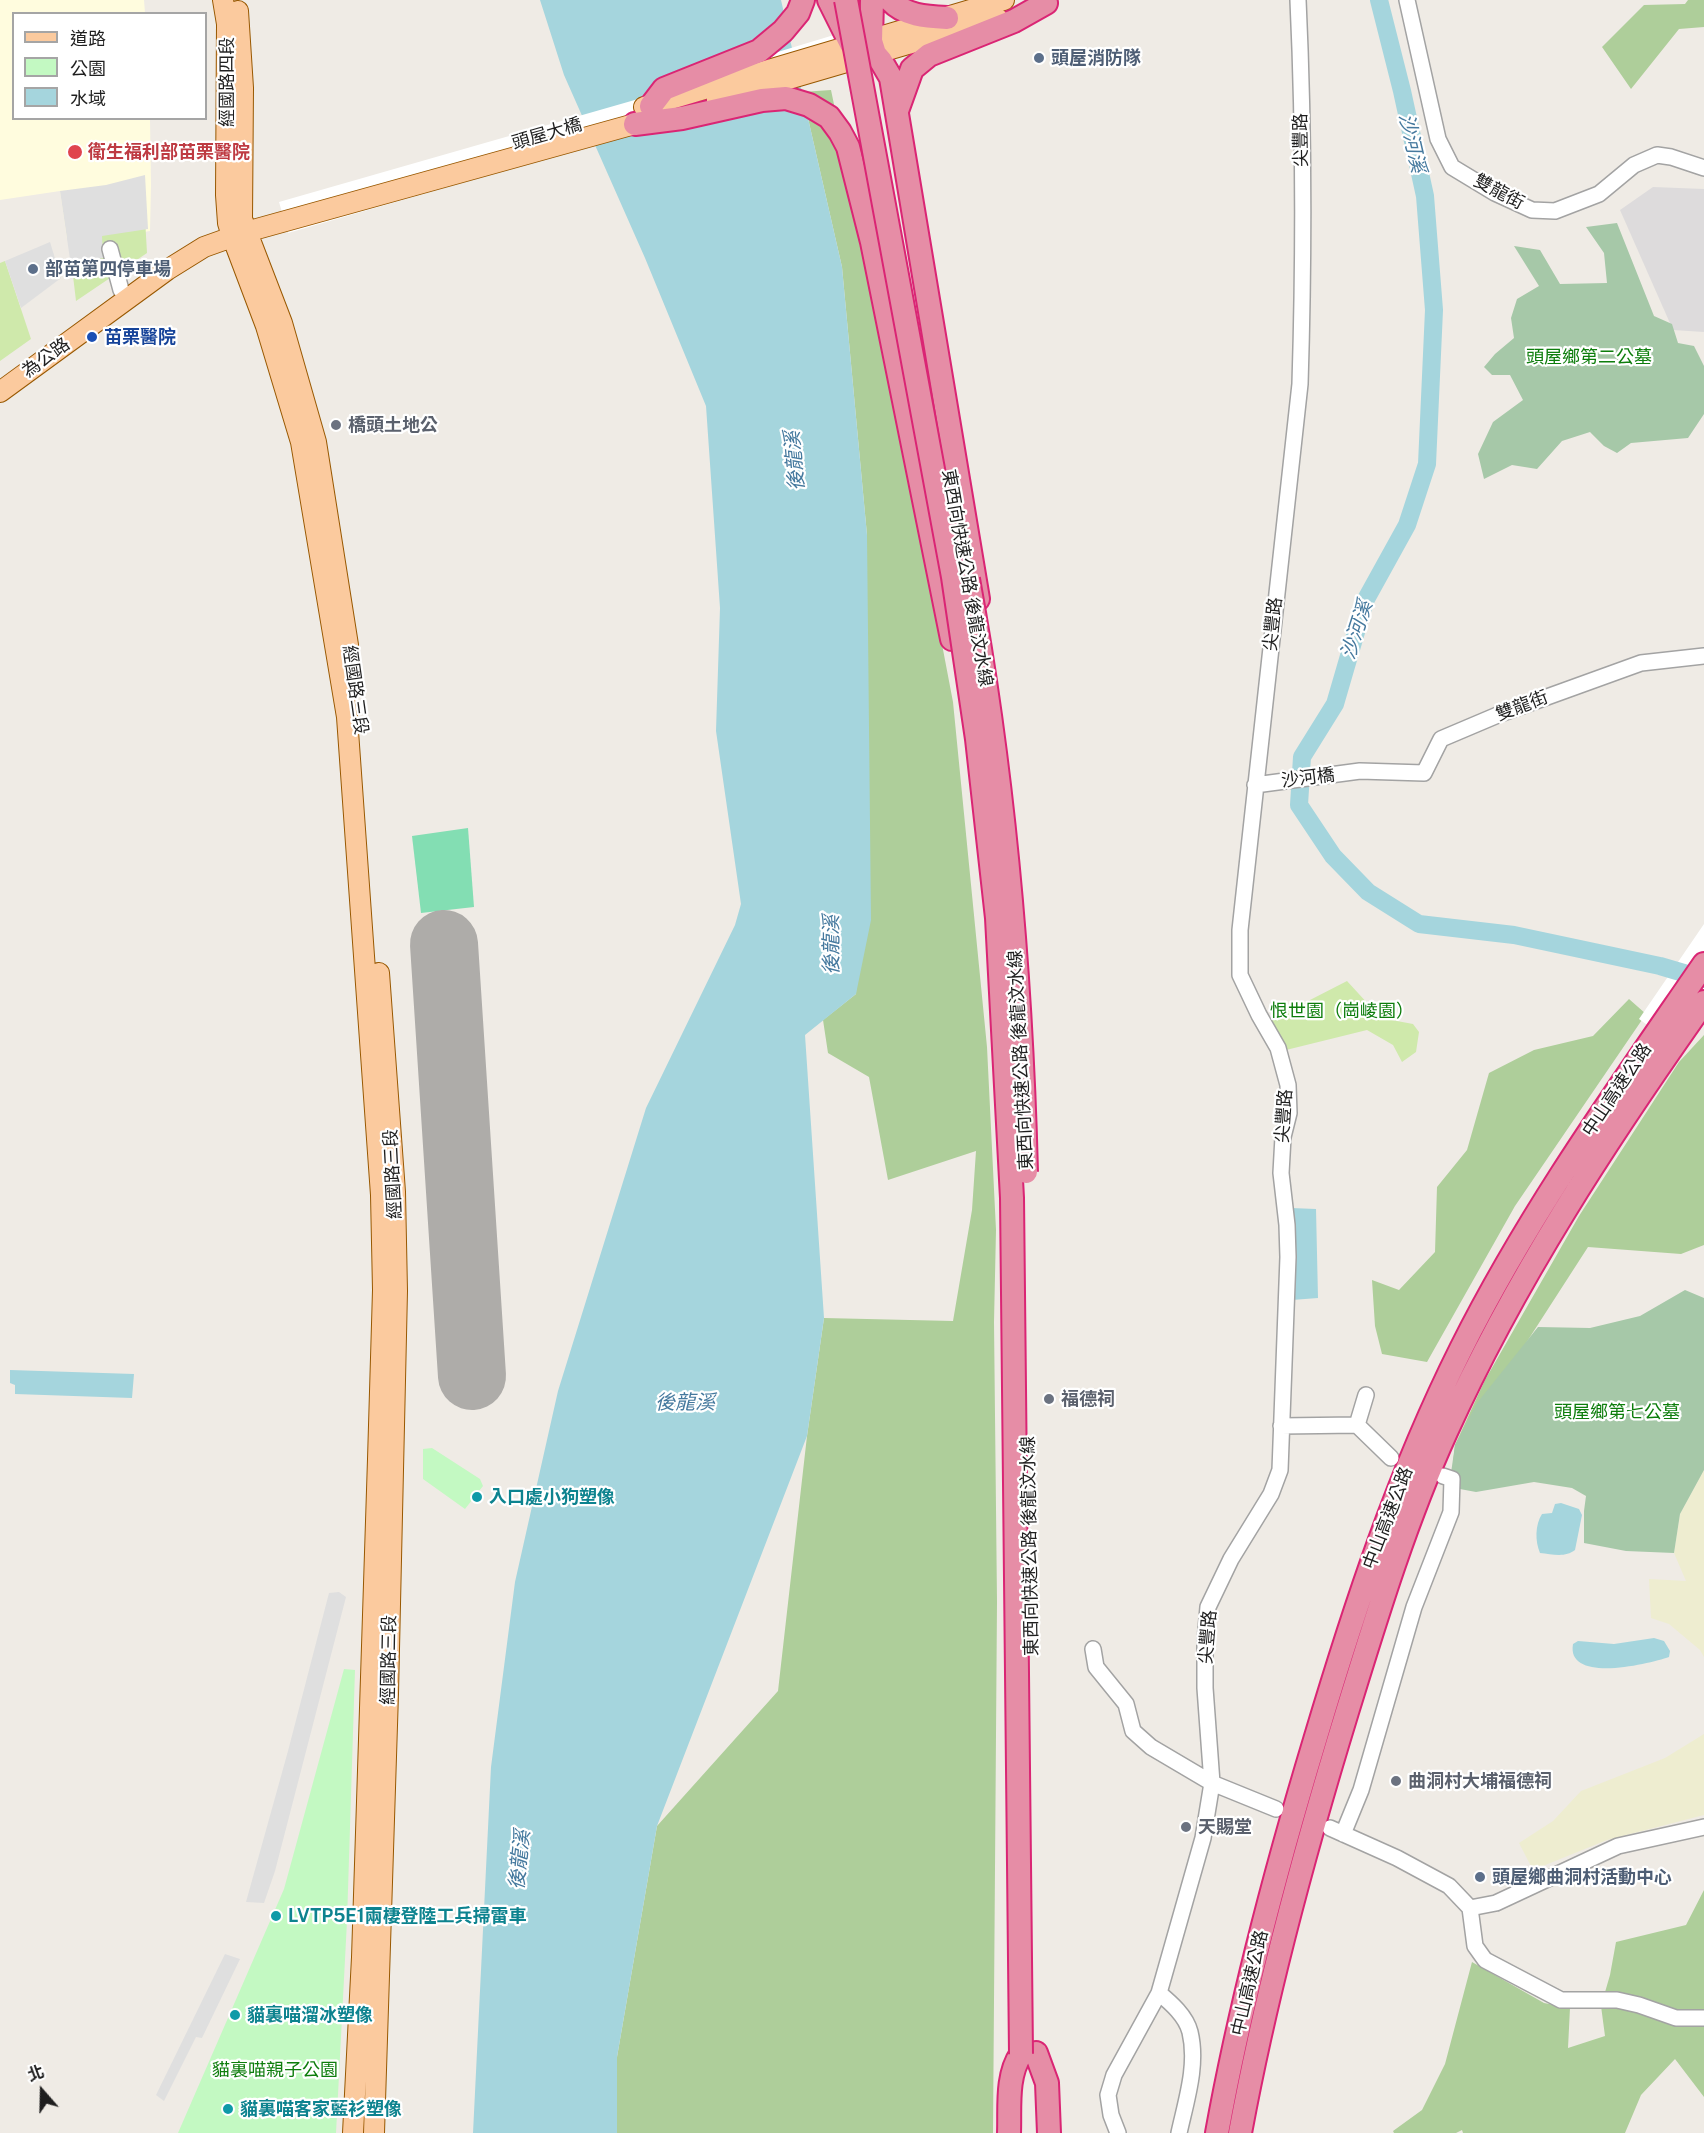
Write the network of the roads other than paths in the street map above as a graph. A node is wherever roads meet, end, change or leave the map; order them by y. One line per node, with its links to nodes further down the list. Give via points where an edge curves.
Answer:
1 (223, 0): 20 (main road, 經國路四段, via 227,24 226,195)
2 (236, 0): 20 (main road, 經國路四段, via 243,88)
3 (803, 0): 15 (highway, via 783,32 759,51 664,89)
4 (829, 0): 14 (highway)
5 (846, 0): 28 (highway, 東西向快速公路 後龍汶水線, bridge, via 953,577)
6 (862, 0): 26 (highway, 東西向快速公路 後龍汶水線, bridge)
7 (872, 0): 14 (highway)
8 (890, 0): 13 (highway, via 917,16)
9 (1004, 0): 13 (main road)
10 (1298, 0): 30 (street, 尖豐路, via 1302,161 1300,384)
11 (1407, 0): 18 (street, 雙龍街, via 1438,140 1452,167 1496,194 1532,210 1555,211 1599,194 1634,165 1657,155)
12 (1052, 2): 14 (main road); 16 (highway, via 929,55 912,69)
13 (947, 18): 14 (main road)
14 (855, 53): 15 (main road, 頭屋大橋); 16 (highway, via 891,78); 17 (main road, 頭屋大橋); 21 (highway)
15 (651, 105): 19 (main road, 頭屋大橋)
16 (897, 112): 26 (highway, via 978,600)
17 (635, 124): 19 (main road, 頭屋大橋); 21 (highway, via 762,100 786,98 809,105 829,117 848,147)
18 (1704, 168)
19 (289, 213): 20 (main road, 頭屋大橋)
20 (237, 227): 23 (main road, 為公路, via 162,260); 47 (main road, 經國路三段, via 301,442 347,717 380,1183 382,1313); 48 (main road, 經國路三段, via 282,323 316,442 358,705 395,1192 392,1533)
21 (872, 242): 28 (highway, bridge, via 963,691)
22 (111, 249): 23 (street)
23 (124, 294): 24 (main road, 為公路); 25 (main road, 為公路)
24 (0, 378)
25 (0, 392)
26 (979, 640): 46 (highway, 東西向快速公路 後龍汶水線, bridge, via 1014,916 1024,1098)
27 (1704, 656): 29 (street, 雙龍街, via 1641,663 1490,718 1441,739 1424,773)
28 (977, 739): 46 (highway, 東西向快速公路 後龍汶水線, bridge, via 997,918 1012,1198)
29 (1360, 771): 30 (street, 沙河橋)
30 (1255, 785): 36 (street, 尖豐路, via 1240,930 1240,975 1278,1048 1288,1085 1281,1173 1288,1257)
31 (1704, 964): 33 (highway, 中山高速公路)
32 (1704, 1002): 33 (highway, 中山高速公路)
33 (1669, 1034): 55 (highway, 中山高速公路, via 1551,1189 1462,1348 1401,1482 1345,1638 1302,1784 1260,1938); 56 (highway, 中山高速公路, via 1526,1276 1446,1431 1422,1489 1367,1645 1323,1791 1283,1943)
34 (1366, 1395): 35 (street)
35 (1357, 1425): 36 (street); 37 (street)
36 (1281, 1426): 40 (street, 尖豐路, via 1280,1470 1271,1494 1231,1559 1208,1607 1205,1688)
37 (1391, 1458)
38 (1443, 1476): 43 (street, via 1452,1479 1450,1512 1414,1607 1361,1790 1337,1831 1449,1886)
39 (1093, 1649): 40 (street, via 1096,1667 1126,1704 1133,1731 1151,1748)
40 (1212, 1783): 41 (street); 44 (street, 尖豐路, via 1203,1838)
41 (1276, 1809)
42 (1704, 1827): 43 (street, via 1618,1846 1496,1903)
43 (1470, 1908): 45 (street, via 1475,1946 1485,1960 1561,2000 1617,2000 1676,2018)
44 (1159, 1993): 53 (street, 尖豐路, via 1114,2075 1108,2095); 54 (street, via 1174,2006 1190,2030 1190,2080)
45 (1704, 2018)
46 (1028, 2053): 49 (highway, via 1014,2064); 50 (highway, 東西向快速公路 後龍汶水線); 51 (highway, 東西向快速公路 後龍汶水線); 52 (highway, via 1047,2083)
47 (353, 2133)
48 (374, 2133)
49 (1008, 2133)
50 (1021, 2133)
51 (1036, 2133)
52 (1049, 2133)
53 (1118, 2133)
54 (1179, 2133)
55 (1217, 2133)
56 (1240, 2133)

